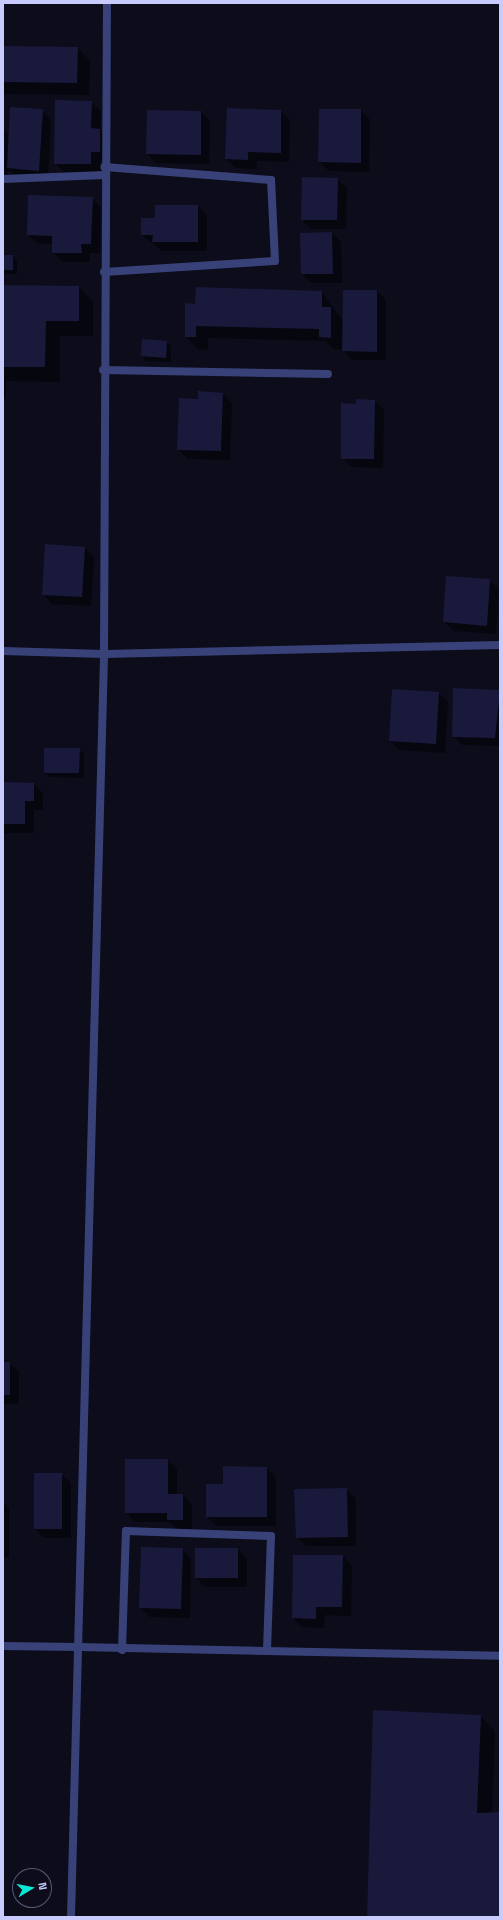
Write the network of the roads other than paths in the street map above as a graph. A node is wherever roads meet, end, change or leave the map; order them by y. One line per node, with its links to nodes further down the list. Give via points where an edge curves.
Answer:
1 (107, 3): 2 (street)
2 (105, 171): 3 (street); 4 (street); 4 (street, via 271,180 275,261)
3 (3, 178)
4 (104, 272): 5 (street)
5 (103, 370): 6 (street); 9 (street)
6 (328, 374)
7 (500, 645): 9 (street)
8 (3, 651): 9 (street)
9 (104, 654): 11 (street)
10 (3, 1646): 11 (street)
11 (79, 1647): 12 (street); 15 (street)
12 (122, 1650): 13 (street); 13 (street, via 126,1531 271,1536)
13 (267, 1650): 14 (street)
14 (500, 1656)
15 (71, 1917)

